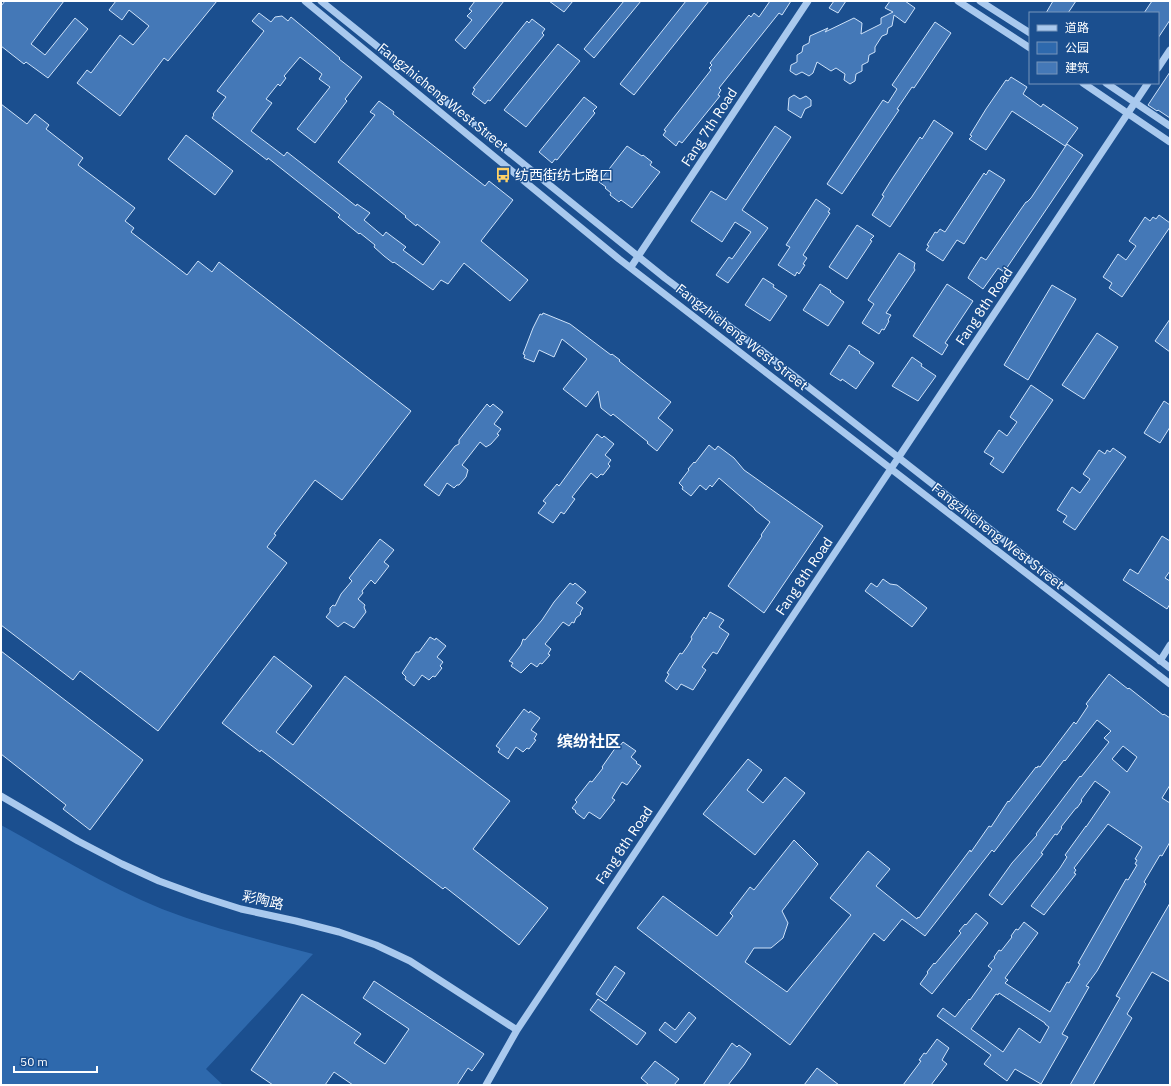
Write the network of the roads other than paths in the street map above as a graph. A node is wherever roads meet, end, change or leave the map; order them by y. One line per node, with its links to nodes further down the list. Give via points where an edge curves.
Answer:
1 (305, 1): 18 (street, Fangzhicheng West Street)
2 (321, 1): 17 (street, Fangzhicheng West Street)
3 (808, 1): 17 (street, Fang 7th Road)
4 (958, 1): 7 (street)
5 (980, 1): 6 (street)
6 (1029, 32)
7 (1029, 47)
8 (1170, 50): 9 (street)
9 (1159, 66)
10 (1085, 84): 14 (street)
11 (1108, 84): 13 (street)
12 (1147, 84): 13 (street, Fang 8th Road)
13 (1135, 102): 14 (street, Fang 8th Road); 15 (street)
14 (1128, 112): 16 (street); 19 (street, Fang 8th Road)
15 (1170, 126)
16 (1170, 142)
17 (638, 257): 18 (street, Fang 7th Road); 19 (street, Fangzhicheng West Street)
18 (631, 267): 20 (street, Fangzhicheng West Street)
19 (898, 457): 20 (street, Fang 8th Road); 22 (street, Fangzhicheng West Street)
20 (890, 469): 24 (street, Fangzhicheng West Street); 26 (street, Fang 8th Road)
21 (1170, 645): 22 (street)
22 (1160, 661): 23 (street, Fangzhicheng West Street)
23 (1170, 668)
24 (1170, 684)
25 (1, 796): 26 (street, 彩陶路, via 78,841 159,881 241,909 339,932 410,960)
26 (517, 1030): 27 (street, Fang 8th Road)
27 (486, 1085)

